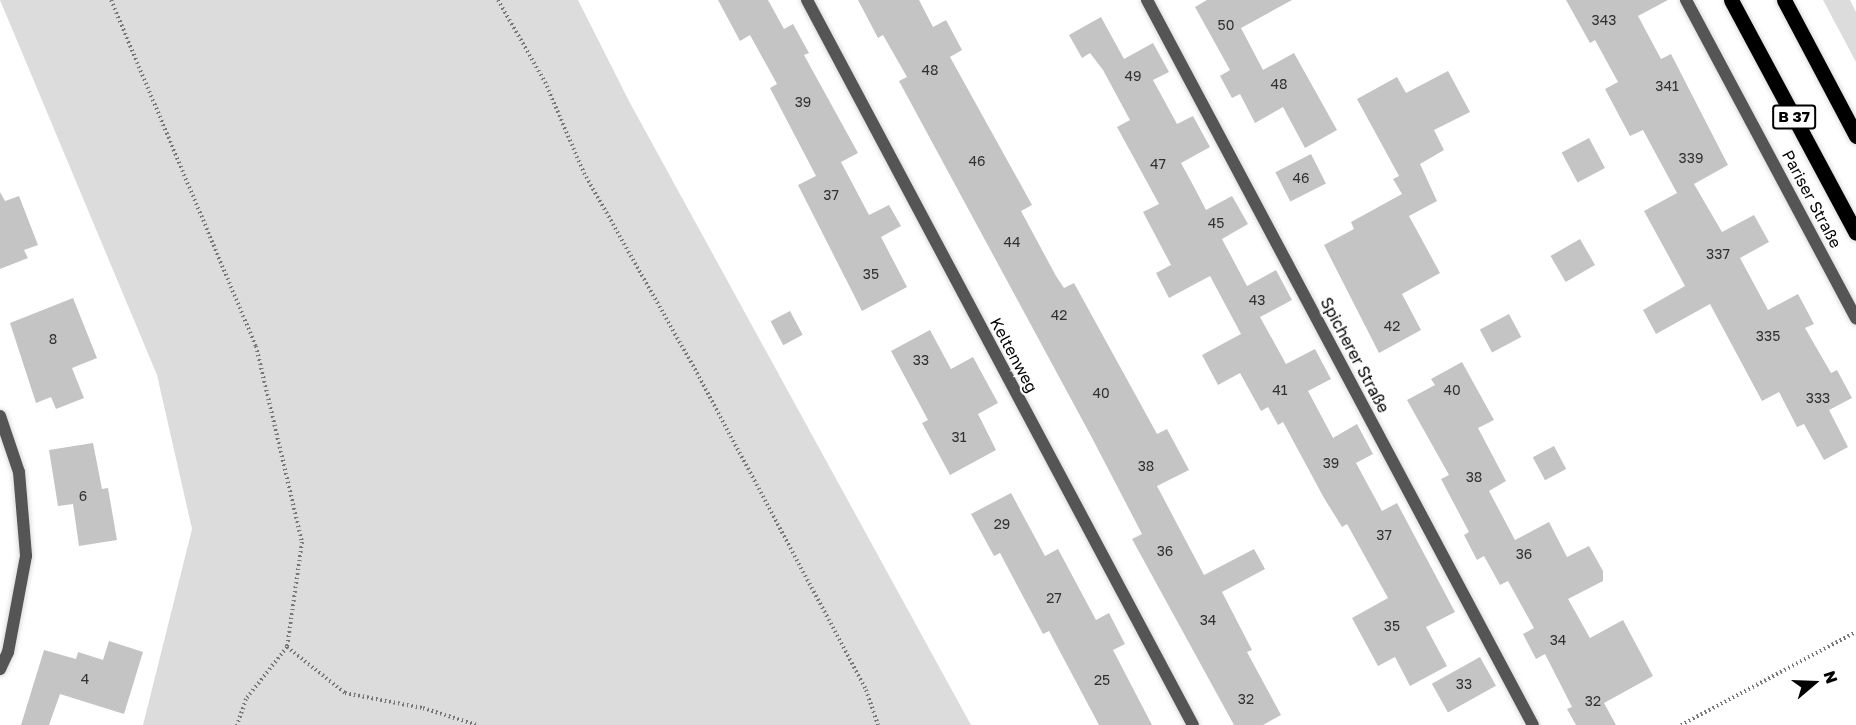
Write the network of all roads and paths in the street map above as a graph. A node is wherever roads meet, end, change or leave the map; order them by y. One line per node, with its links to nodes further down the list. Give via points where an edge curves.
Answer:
1 (111, 0): 13 (path, via 256,346 302,542)
2 (498, 0): 17 (path, via 545,82 584,173 697,373 860,679)
3 (807, 0): 18 (street, Keltenweg)
4 (1147, 0): 19 (street, Spicherer Straße)
5 (1686, 0): 10 (street, Pariser Straße)
6 (1731, 0): 9 (main road, Pariser Straße / B 37)
7 (1784, 0): 8 (main road, B 37)
8 (1856, 136)
9 (1856, 233)
10 (1856, 319)
11 (0, 416): 14 (street, via 19,472 26,556 9,652)
12 (1856, 632): 20 (path)
13 (287, 647): 15 (path, via 246,699); 16 (path, via 345,693 423,708)
14 (0, 669)
15 (237, 725)
16 (477, 725)
17 (878, 725)
18 (1193, 725)
19 (1533, 725)
20 (1681, 725)

